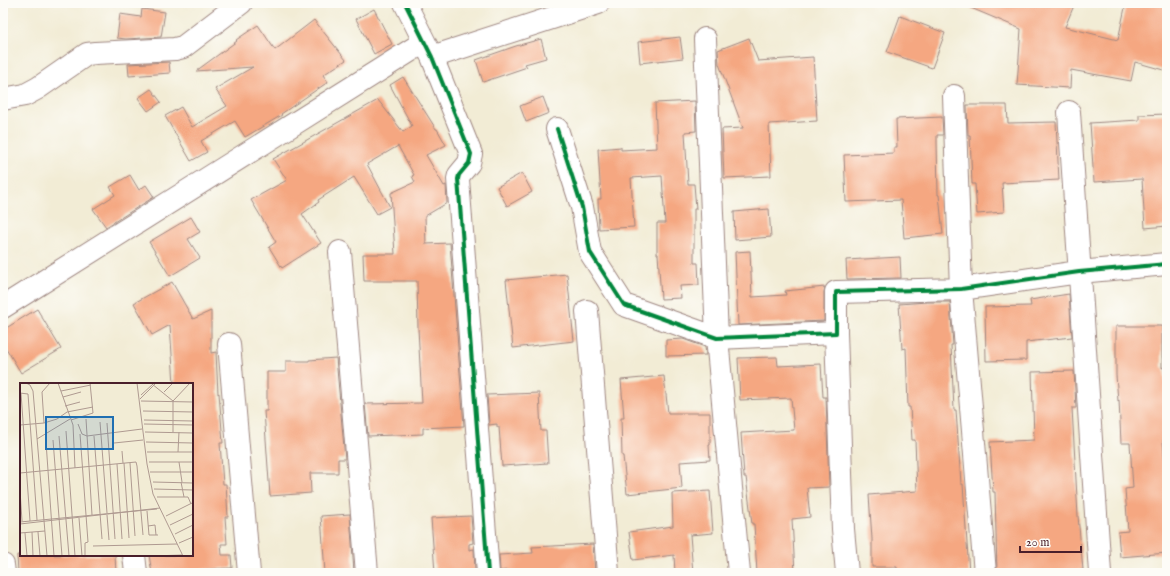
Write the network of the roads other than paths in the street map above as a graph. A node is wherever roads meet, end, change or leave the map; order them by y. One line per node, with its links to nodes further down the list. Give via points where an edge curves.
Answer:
1 (241, 3): 7 (street, via 183,47 87,54 25,95)
2 (405, 3): 5 (street)
3 (598, 3): 5 (street)
4 (705, 39): 17 (street)
5 (428, 49): 14 (street); 25 (street, via 471,154 469,163 458,175 458,179)
6 (954, 96): 13 (street)
7 (3, 99)
8 (1069, 112): 12 (street)
9 (557, 129): 17 (street, via 582,207 590,252 624,305)
10 (340, 252): 24 (street)
11 (1167, 264): 12 (street)
12 (1079, 272): 13 (street); 30 (street)
13 (961, 289): 16 (street, via 836,292); 29 (street)
14 (3, 307)
15 (587, 311): 26 (street)
16 (836, 333): 17 (street); 28 (street)
17 (717, 338): 27 (street)
18 (229, 344): 23 (street)
19 (134, 556): 22 (street)
20 (3, 566): 21 (street)
21 (4, 573)
22 (136, 573)
23 (249, 573)
24 (367, 573)
25 (488, 573)
26 (608, 573)
27 (739, 573)
28 (847, 573)
29 (985, 573)
30 (1100, 573)

